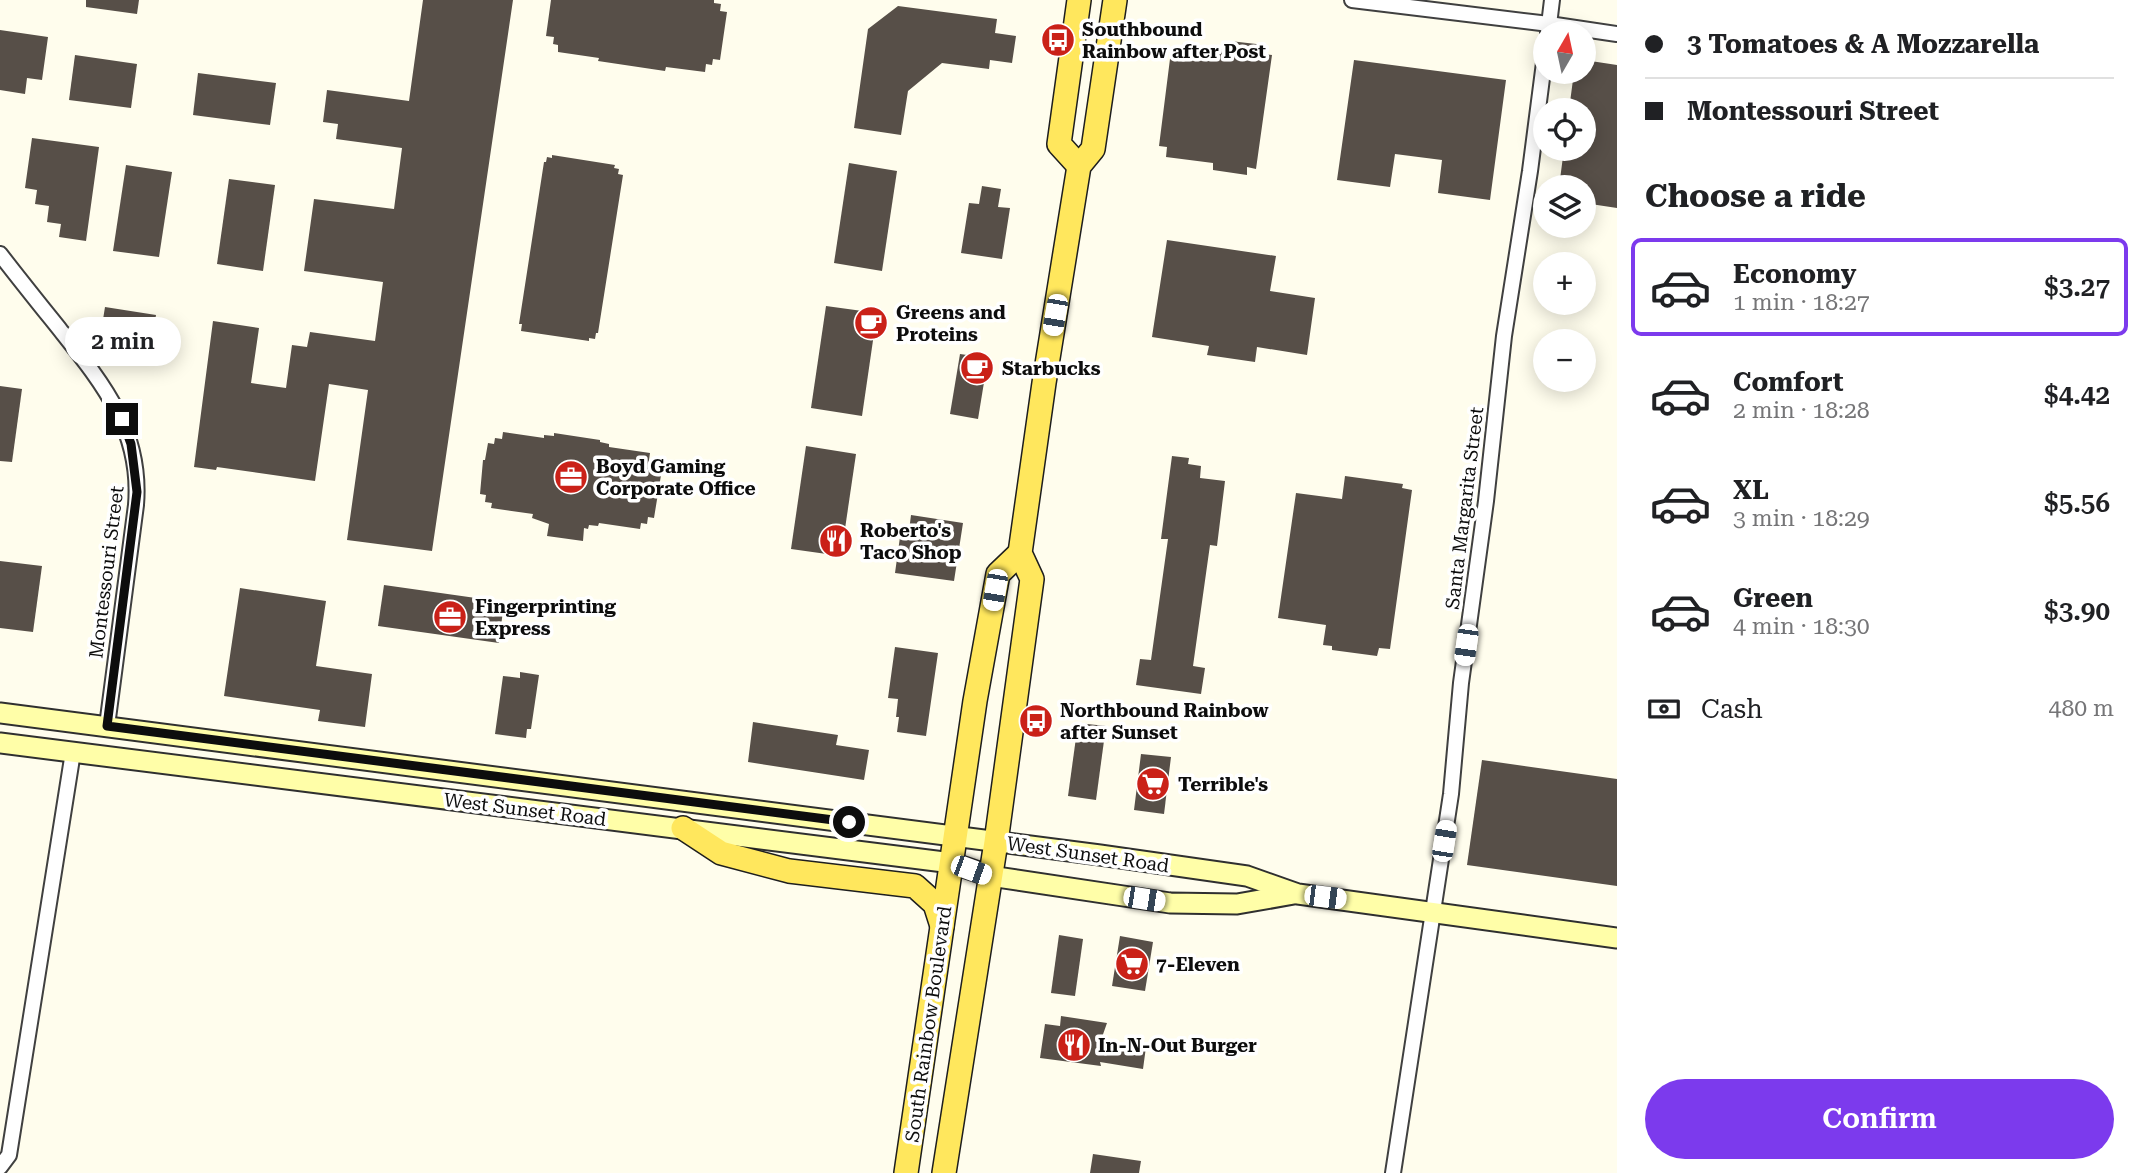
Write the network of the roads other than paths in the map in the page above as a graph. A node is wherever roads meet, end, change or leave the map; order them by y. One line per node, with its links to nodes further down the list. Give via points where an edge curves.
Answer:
1 (1079, 0): 11 (main road, via 1059,144)
2 (1099, 0): 5 (main road)
3 (1352, 0): 7 (street)
4 (1552, 0): 6 (street)
5 (1113, 10): 11 (main road, South Rainbow Boulevard, via 1093,149)
6 (1550, 21)
7 (1533, 27)
8 (1596, 32): 9 (street)
9 (1617, 34)
10 (1541, 84): 27 (street, Santa Margarita Street, via 1504,336)
11 (1079, 166): 13 (main road, South Rainbow Boulevard)
12 (0, 254): 15 (street, Montessouri Street, via 104,386 131,444 137,492)
13 (1020, 553): 22 (main road, South Rainbow Boulevard, via 998,574); 23 (main road, South Rainbow Boulevard, via 1031,579)
14 (0, 713): 15 (main road, West Sunset Road)
15 (107, 726): 18 (main road, West Sunset Road)
16 (0, 743): 17 (main road, West Sunset Road)
17 (73, 752): 19 (main road, West Sunset Road); 30 (street, via 9,1155)
18 (418, 767): 19 (main road); 20 (main road, West Sunset Road)
19 (415, 795): 21 (main road, West Sunset Road)
20 (687, 802): 21 (main road); 22 (main road, West Sunset Road)
21 (683, 828): 24 (main road, West Sunset Road); 28 (main road, via 722,853 789,871 915,886 935,904)
22 (956, 836): 23 (main road, West Sunset Road); 24 (main road, South Rainbow Boulevard)
23 (996, 842): 25 (main road, South Rainbow Boulevard); 26 (main road, West Sunset Road, via 1247,876)
24 (951, 863): 25 (main road, West Sunset Road); 28 (main road, South Rainbow Boulevard)
25 (990, 876): 26 (main road, West Sunset Road, via 1170,903 1237,904); 32 (main road, South Rainbow Boulevard)
26 (1298, 894): 27 (main road, West Sunset Road)
27 (1433, 912): 29 (main road, West Sunset Road); 33 (street, Santa Margarita Street)
28 (943, 929): 31 (main road, South Rainbow Boulevard)
29 (1617, 938)
30 (0, 1167)
31 (906, 1173)
32 (944, 1173)
33 (1393, 1173)

